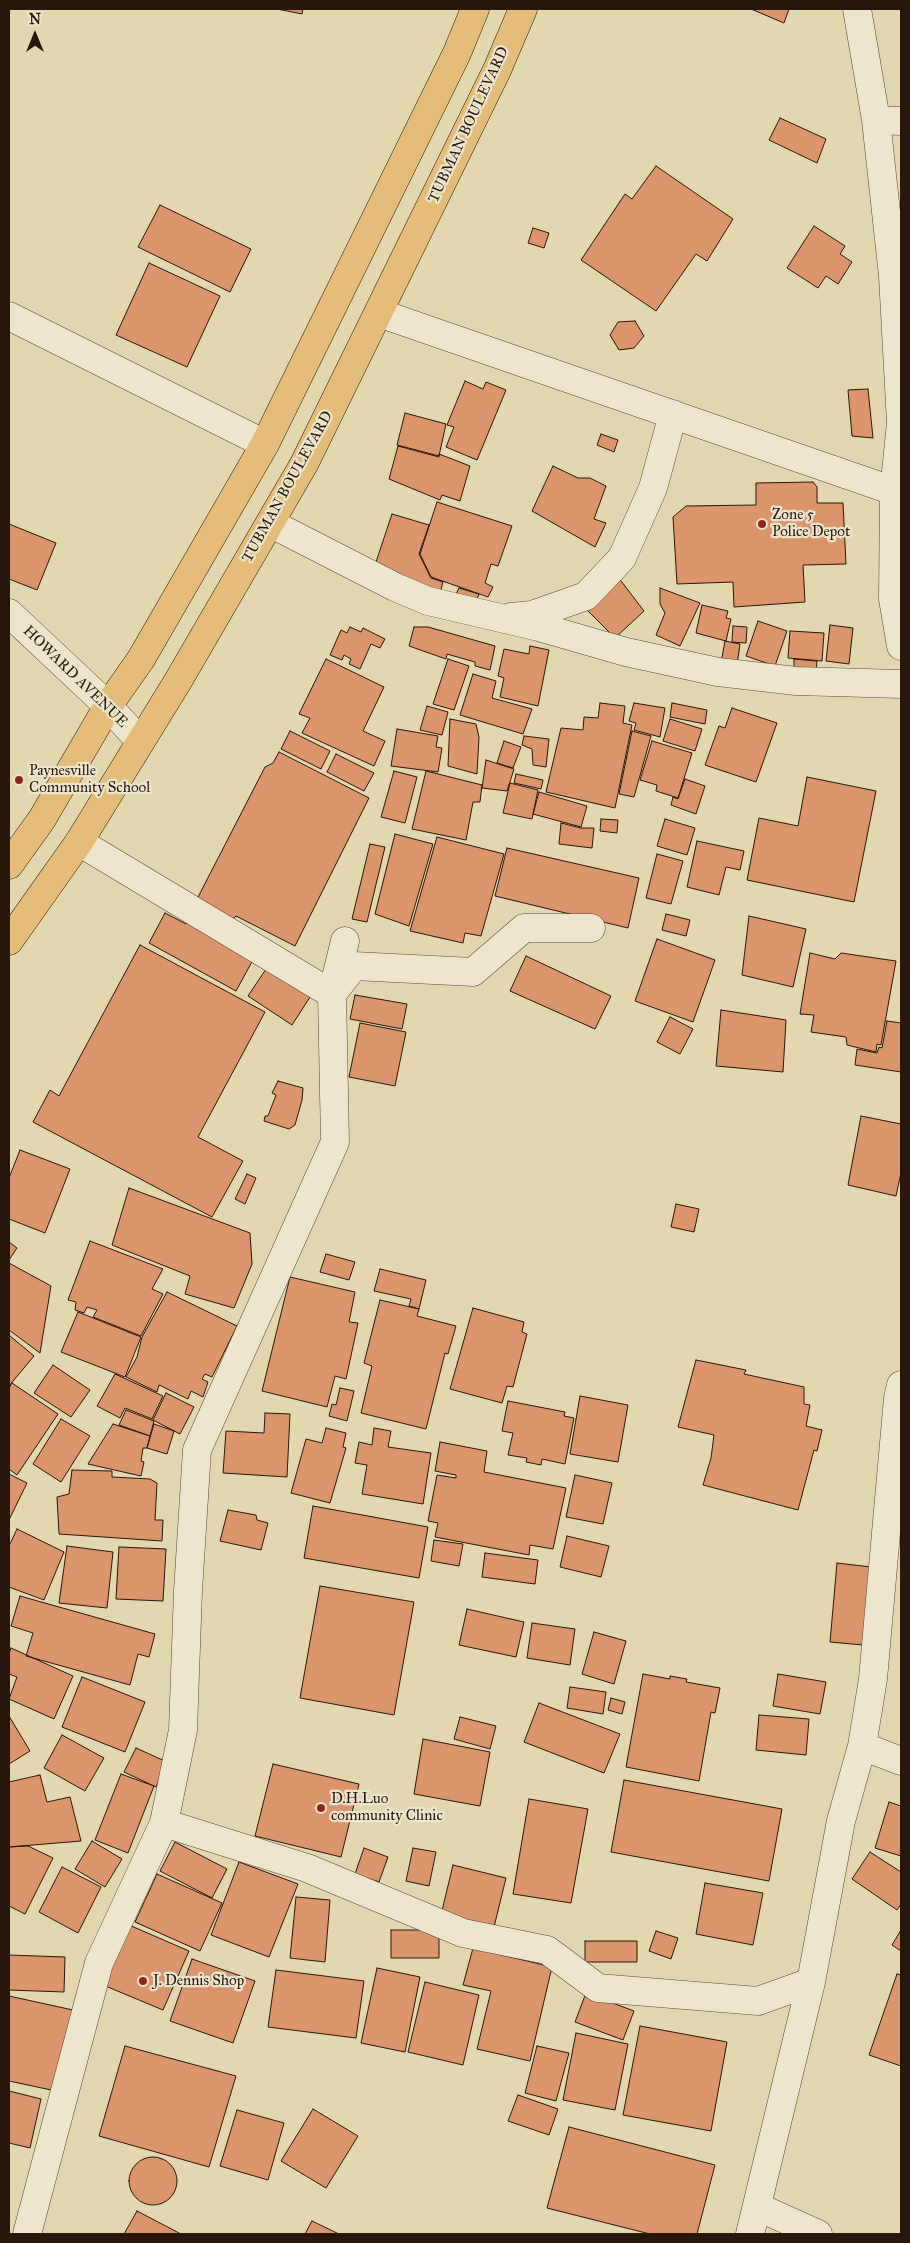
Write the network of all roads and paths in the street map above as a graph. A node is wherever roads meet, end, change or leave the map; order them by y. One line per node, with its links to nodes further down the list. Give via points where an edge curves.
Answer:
1 (475, 9): 8 (highway)
2 (523, 9): 5 (highway, TUBMAN BOULEVARD, via 493,79)
3 (857, 9): 4 (street)
4 (888, 121): 9 (street, via 901,423)
5 (379, 313): 7 (street); 10 (highway, TUBMAN BOULEVARD, via 304,464)
6 (9, 316): 8 (street)
7 (673, 414): 9 (street); 12 (street, via 653,488 622,558 586,596 532,615)
8 (265, 444): 15 (highway, via 141,659)
9 (894, 491): 13 (street, via 893,599)
10 (270, 523): 12 (street, via 395,587 428,600); 16 (highway, TUBMAN BOULEVARD)
11 (9, 614): 15 (street, HOWARD AVENUE)
12 (501, 618): 14 (street, via 626,652 718,672 796,681)
13 (901, 646)
14 (901, 684)
15 (108, 706): 16 (street, HOWARD AVENUE); 18 (highway, via 42,819)
16 (140, 741): 17 (highway, TUBMAN BOULEVARD)
17 (79, 842): 20 (highway, TUBMAN BOULEVARD); 22 (street)
18 (9, 865)
19 (591, 928): 22 (street, via 524,928 473,972 354,966)
20 (9, 941)
21 (345, 941): 22 (street)
22 (332, 994): 26 (street, via 335,1142 197,1450 183,1730)
23 (901, 1385): 24 (street, via 873,1679)
24 (862, 1746): 25 (street); 27 (street, via 841,1821)
25 (901, 1761)
26 (164, 1823): 27 (street, via 307,1868 463,1933 547,1950 598,1988 758,2001); 29 (street, via 99,1963)
27 (811, 1982): 28 (street)
28 (758, 2206): 30 (street); 31 (street)
29 (27, 2234)
30 (750, 2234)
31 (818, 2234)

